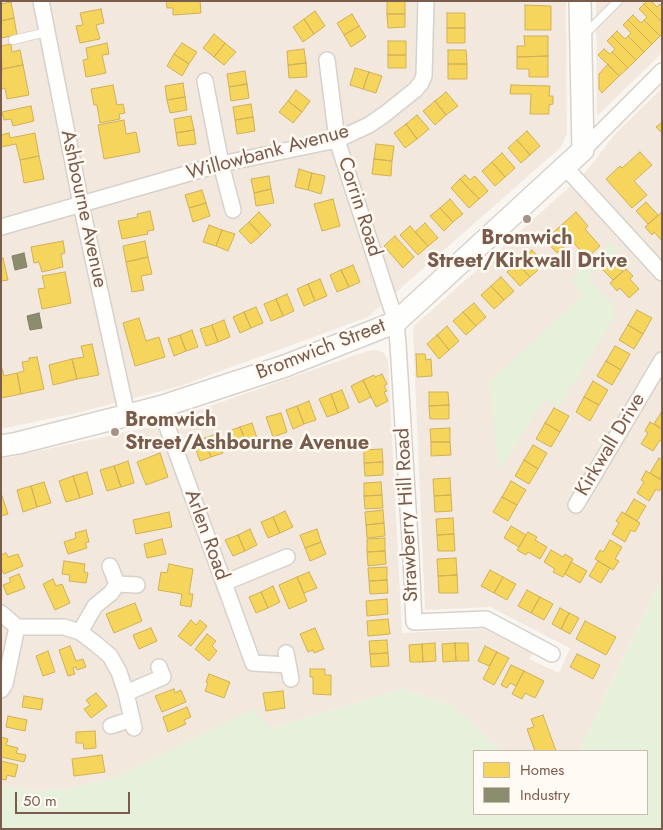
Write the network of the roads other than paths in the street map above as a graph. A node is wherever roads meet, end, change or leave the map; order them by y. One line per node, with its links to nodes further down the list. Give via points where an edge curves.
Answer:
1 (41, 1): 5 (street, Ashbourne Avenue)
2 (426, 1): 11 (street, Willowbank Avenue, via 424,76 421,84 369,125)
3 (580, 1): 6 (street)
4 (618, 1): 6 (lane)
5 (47, 32): 7 (lane); 15 (street, Ashbourne Avenue)
6 (580, 38): 12 (street)
7 (13, 40)
8 (327, 60): 11 (street, Corrin Road)
9 (662, 71): 12 (street)
10 (204, 81): 13 (street)
11 (337, 140): 13 (street, Willowbank Avenue); 19 (street, Corrin Road)
12 (583, 150): 14 (street, Bromwich Street)
13 (221, 164): 15 (street, Willowbank Avenue); 16 (street)
14 (565, 167): 18 (street); 19 (street, Bromwich Street)
15 (81, 204): 17 (street, Willowbank Avenue); 22 (street, Ashbourne Avenue)
16 (233, 210)
17 (1, 227)
18 (662, 273)
19 (396, 322): 21 (street, Bromwich Street, via 285,366); 33 (street, Strawberry Hill Road, via 414,622 486,619)
20 (662, 360): 24 (street, Kirkwall Drive)
21 (160, 407): 22 (street, Bromwich Street); 27 (street, Arlen Road)
22 (127, 416): 23 (street, Bromwich Street)
23 (1, 446)
24 (576, 505)
25 (287, 557): 27 (street)
26 (110, 566): 28 (street)
27 (224, 583): 34 (street, Arlen Road, via 253,663)
28 (117, 584): 29 (street); 32 (street, via 95,606)
29 (137, 585)
30 (1, 613): 31 (street)
31 (17, 627): 32 (street, via 64,627); 36 (street)
32 (80, 632): 37 (street, via 110,656)
33 (552, 654)
34 (288, 666)
35 (159, 667): 37 (street, via 162,677)
36 (1, 690)
37 (126, 693): 38 (street, via 133,724)
38 (111, 726)

